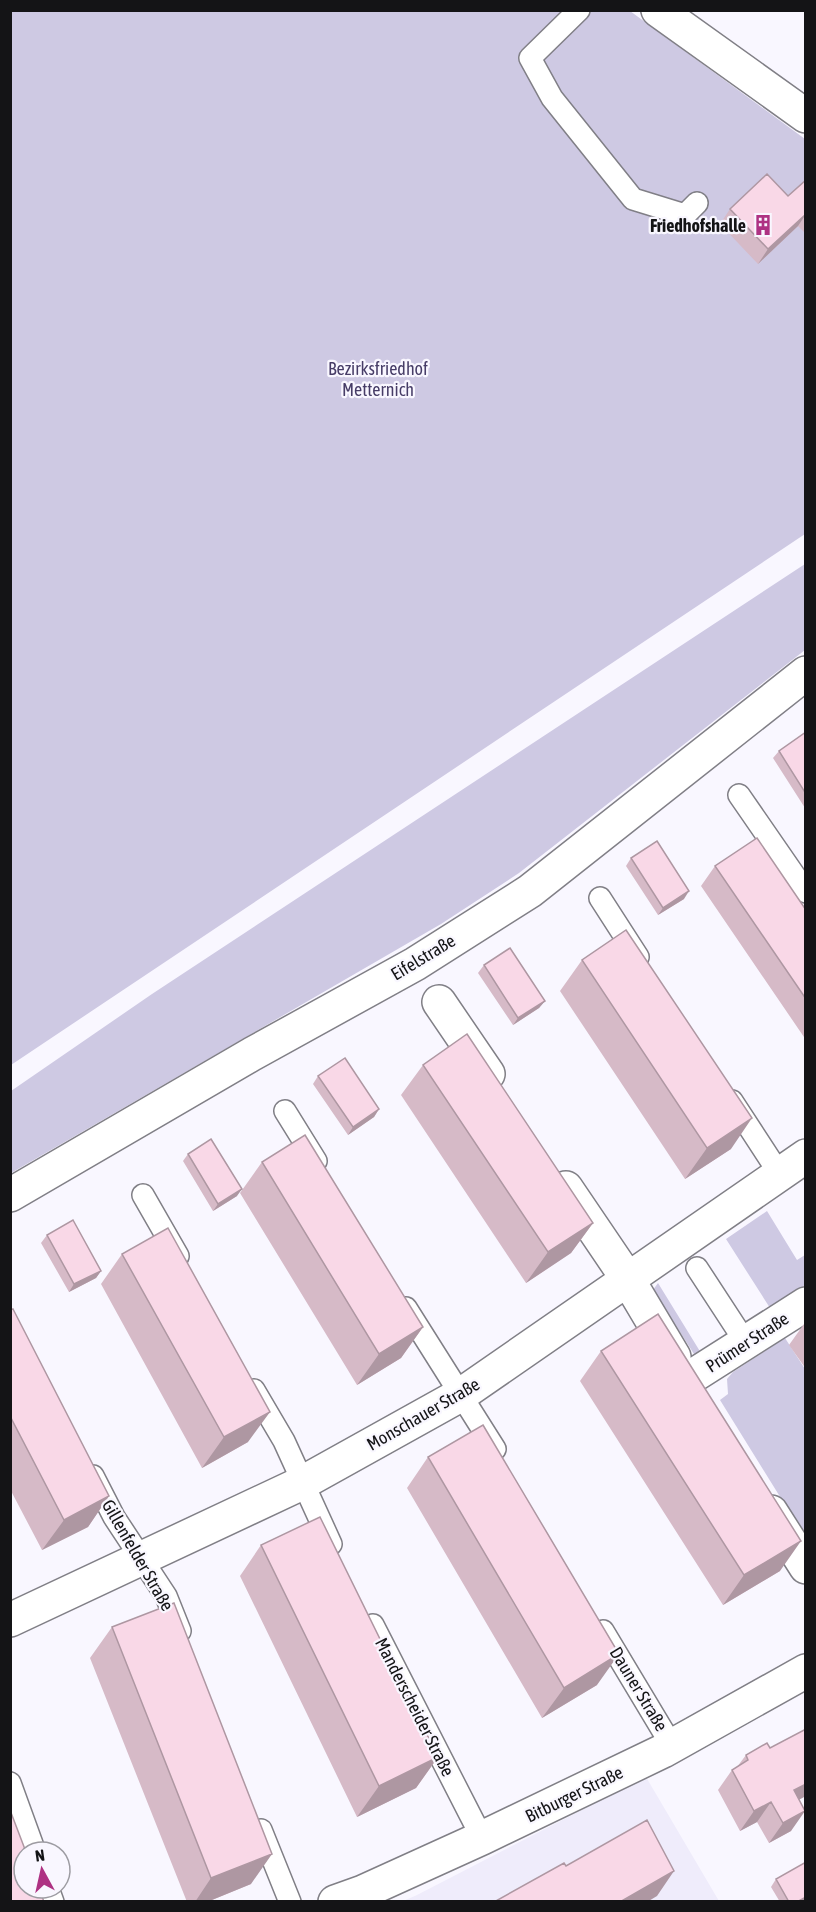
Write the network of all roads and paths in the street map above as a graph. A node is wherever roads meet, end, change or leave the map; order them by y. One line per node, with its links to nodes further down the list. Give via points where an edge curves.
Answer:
1 (579, 10): 4 (lane, via 530,58 552,98 633,199 685,215)
2 (658, 10): 3 (street)
3 (806, 116)
4 (697, 203)
5 (806, 673): 18 (street, Eifelstraße, via 530,891 415,963)
6 (739, 795): 7 (lane)
7 (806, 892)
8 (600, 898): 9 (lane)
9 (651, 976)
10 (439, 1002): 12 (street)
11 (721, 1085): 16 (lane)
12 (506, 1100)
13 (285, 1111): 17 (lane)
14 (806, 1156): 16 (street, Monschauer Straße)
15 (546, 1160): 22 (street)
16 (779, 1173): 22 (street, Monschauer Straße)
17 (327, 1181)
18 (10, 1195)
19 (142, 1195): 21 (lane)
20 (698, 1268): 25 (lane)
21 (190, 1277)
22 (627, 1278): 25 (street, Prümer Straße, via 694,1389); 27 (street, Monschauer Straße)
23 (394, 1289): 27 (lane)
24 (806, 1304): 25 (street, Prümer Straße)
25 (746, 1343)
26 (243, 1369): 30 (lane, via 284,1441)
27 (462, 1394): 29 (lane); 30 (street, Monschauer Straße)
28 (82, 1454): 32 (lane, Gillenfelder Straße)
29 (504, 1465)
30 (302, 1483): 32 (street, Monschauer Straße); 33 (lane)
31 (756, 1488): 34 (street)
32 (140, 1558): 37 (street, Monschauer Straße); 38 (lane, Gillenfelder Straße, via 166,1596)
33 (340, 1561)
34 (806, 1567)
35 (362, 1604): 43 (lane, Manderscheider Straße)
36 (594, 1615): 40 (lane, Dauner Straße)
37 (10, 1620)
38 (188, 1650)
39 (806, 1671): 40 (street, Bitburger Straße)
40 (672, 1746): 43 (street, Bitburger Straße)
41 (10, 1783): 44 (lane)
42 (255, 1814): 45 (lane)
43 (482, 1838): 46 (street, Bitburger Straße)
44 (31, 1840)
45 (290, 1902)
46 (335, 1902)

